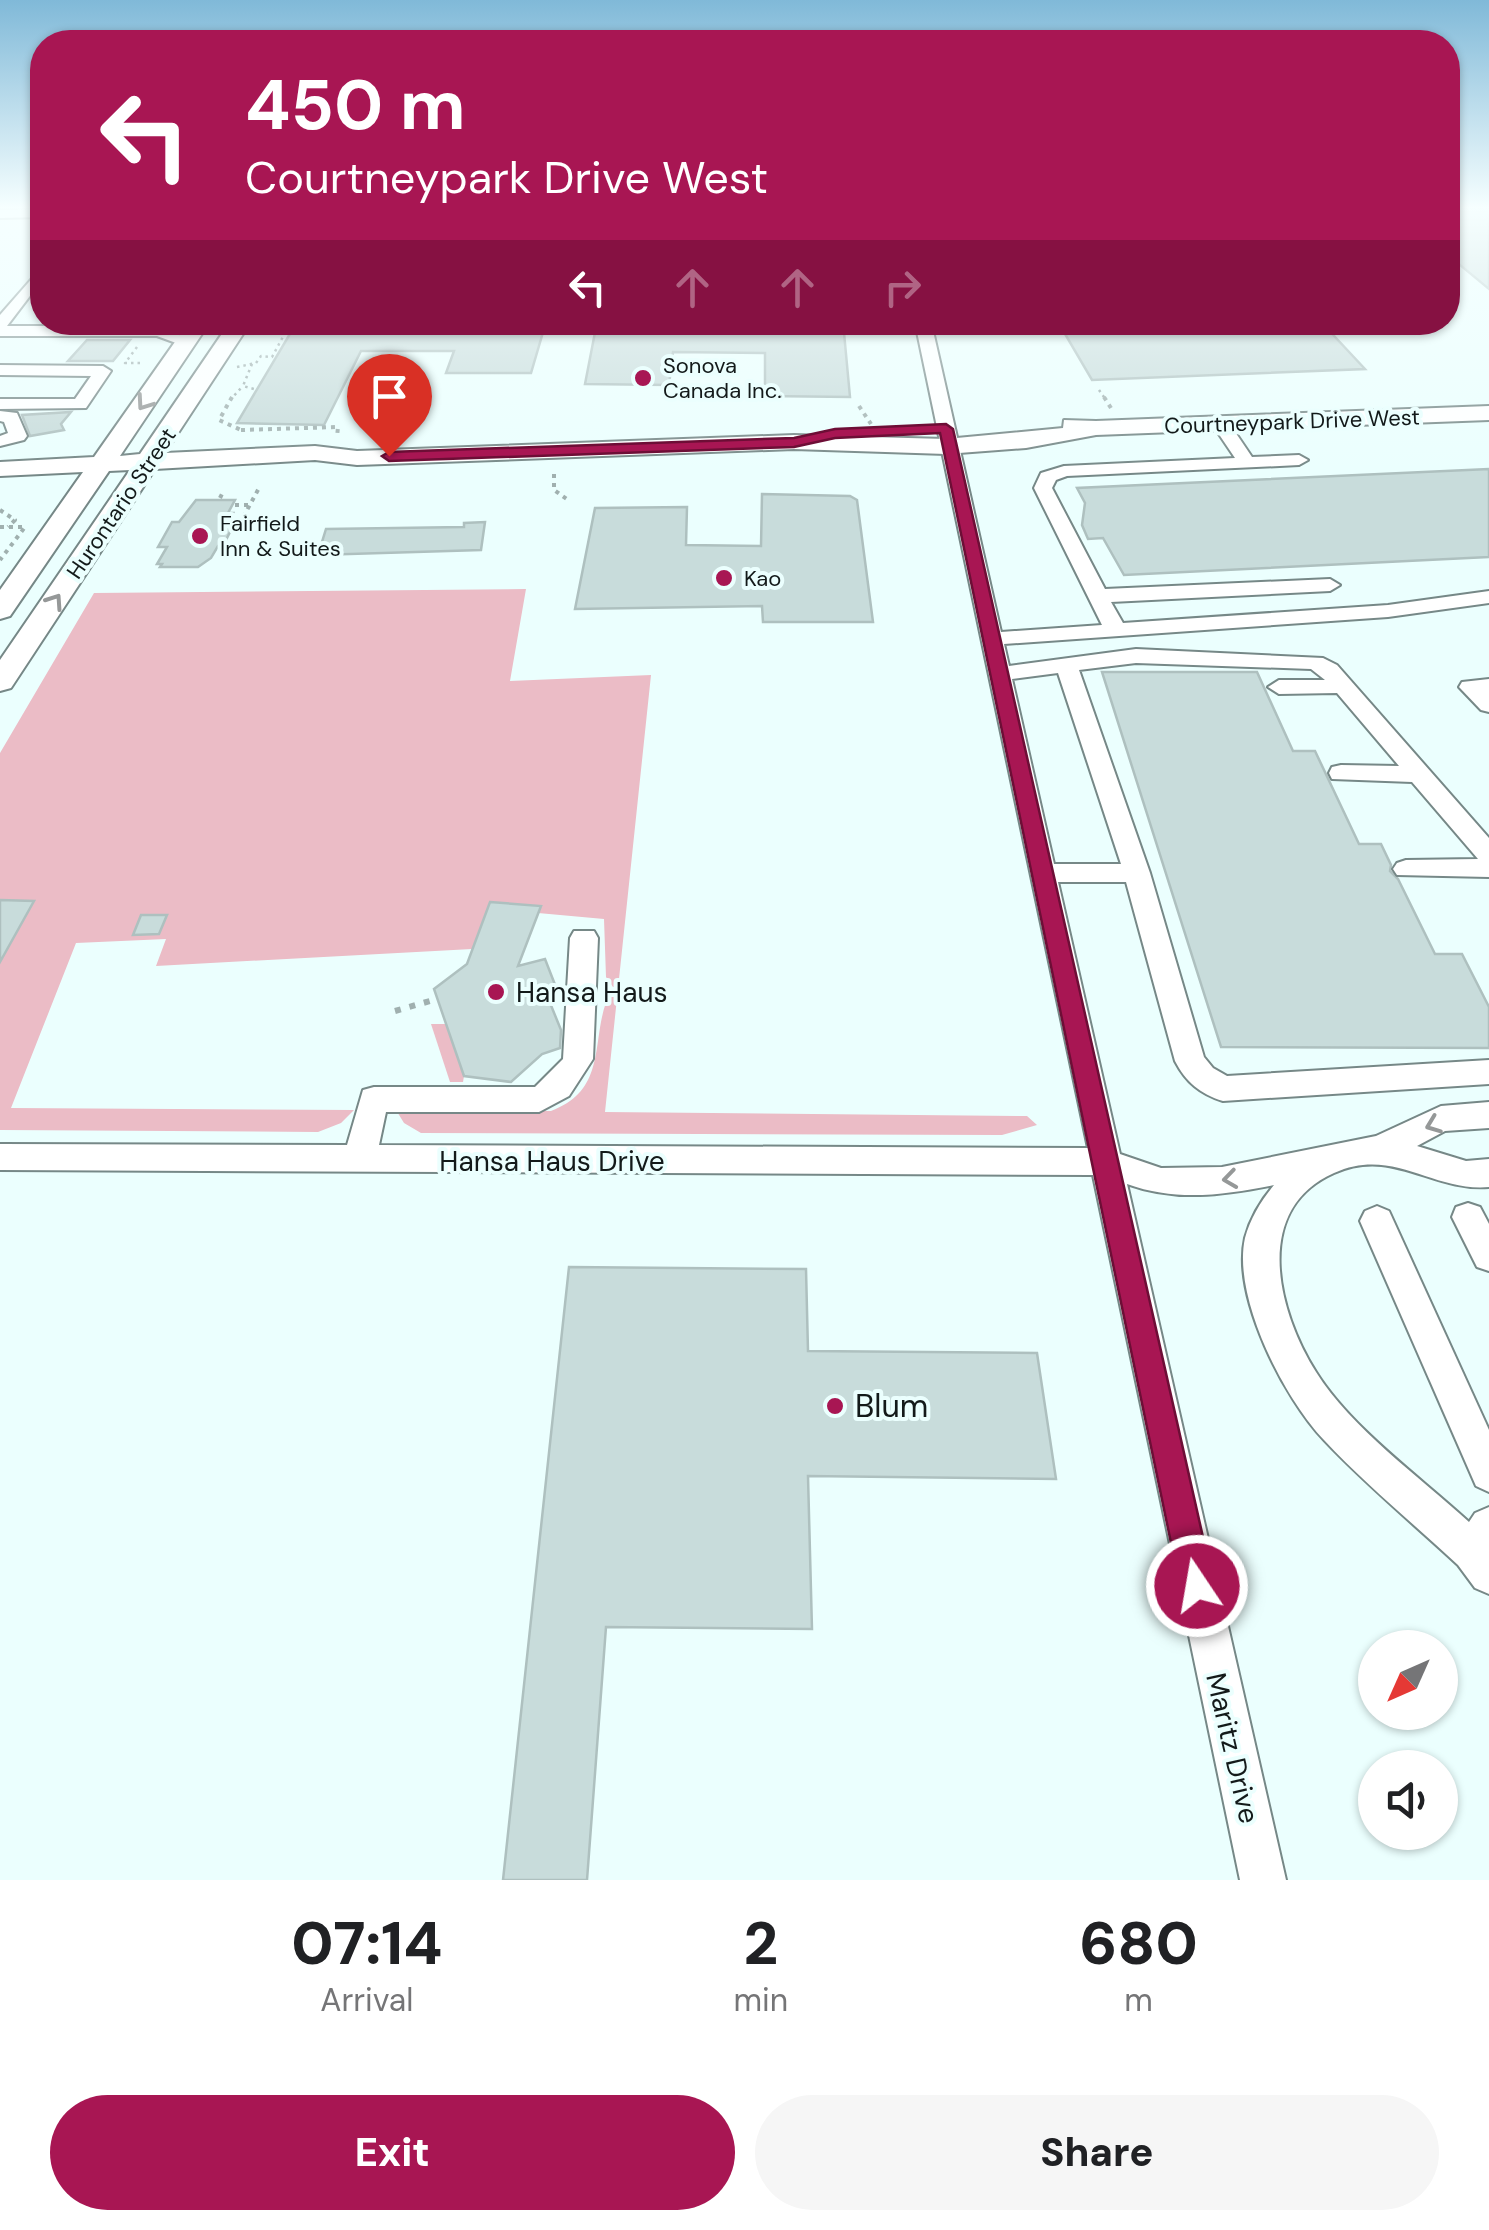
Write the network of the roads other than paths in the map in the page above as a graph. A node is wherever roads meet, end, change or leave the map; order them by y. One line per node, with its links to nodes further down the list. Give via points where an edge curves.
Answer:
1 (22, 297): 3 (street)
2 (30, 325): 3 (street)
3 (0, 326): 4 (street)
4 (30, 327)
5 (191, 335): 20 (main road, Hurontario Street, one-way to 20)
6 (232, 335): 19 (main road, Hurontario Street)
7 (926, 335): 13 (street, Maritz Drive)
8 (0, 370): 9 (street, via 103,371 80,404)
9 (0, 404)
10 (1489, 413): 12 (main road, Courtneypark Drive West)
11 (0, 416): 14 (street, via 11,417 18,436)
12 (1221, 424): 13 (main road, Courtneypark Drive West, via 1105,420 1062,438); 17 (street)
13 (947, 436): 15 (main road, Courtneypark Drive West, via 844,446); 27 (street, Maritz Drive)
14 (0, 441)
15 (347, 450): 19 (main road, Courtneypark Drive West); 19 (main road, Courtneypark Drive West, via 311,468)
16 (1299, 460): 17 (street)
17 (1246, 462): 23 (street, via 1048,477 1044,488)
18 (0, 469): 20 (main road)
19 (144, 470): 20 (main road, Courtneypark Drive West); 30 (main road, Hurontario Street, one-way to 19)
20 (96, 472): 21 (main road); 25 (main road, Hurontario Street)
21 (0, 483)
22 (1330, 585): 23 (street)
23 (1099, 596): 26 (street)
24 (1489, 597): 26 (street, via 1388,611)
25 (0, 610)
26 (1115, 629): 27 (street)
27 (990, 638): 29 (street, Maritz Drive)
28 (1066, 665): 29 (street); 31 (street, via 1136,656 1300,660 1329,670); 41 (street)
29 (998, 674): 40 (street, Maritz Drive)
30 (0, 682)
31 (1343, 686): 33 (street); 36 (street)
32 (1489, 686): 34 (street, via 1470,687)
33 (1278, 687)
34 (1489, 705)
35 (1341, 773): 36 (street)
36 (1422, 774): 37 (street)
37 (1489, 855)
38 (1489, 868): 39 (street)
39 (1406, 869)
40 (1042, 873): 41 (street); 49 (street, Maritz Drive)
41 (1137, 873): 43 (street, via 1190,1061 1202,1078 1223,1088 1254,1089)
42 (584, 938): 47 (street, via 578,1059 558,1090 540,1100 374,1100)
43 (1489, 1072)
44 (1489, 1114): 45 (street, Hansa Haus Drive, one-way to 45, via 1440,1119)
45 (1382, 1148): 48 (street, Hansa Haus Drive); 50 (street, via 1466,1175)
46 (0, 1158): 47 (street, Hansa Haus Drive)
47 (359, 1161): 49 (street, Hansa Haus Drive)
48 (1326, 1161): 49 (street, Hansa Haus Drive, one-way to 49, via 1222,1182 1161,1182); 56 (street, via 1275,1207 1262,1238 1274,1322 1303,1386 1336,1426)
49 (1104, 1162): 57 (street, Maritz Drive)
50 (1489, 1173)
51 (1468, 1217): 53 (street)
52 (1377, 1221): 54 (street)
53 (1489, 1256)
54 (1481, 1435): 55 (street)
55 (1489, 1474)
56 (1483, 1550)
57 (1263, 1880)

